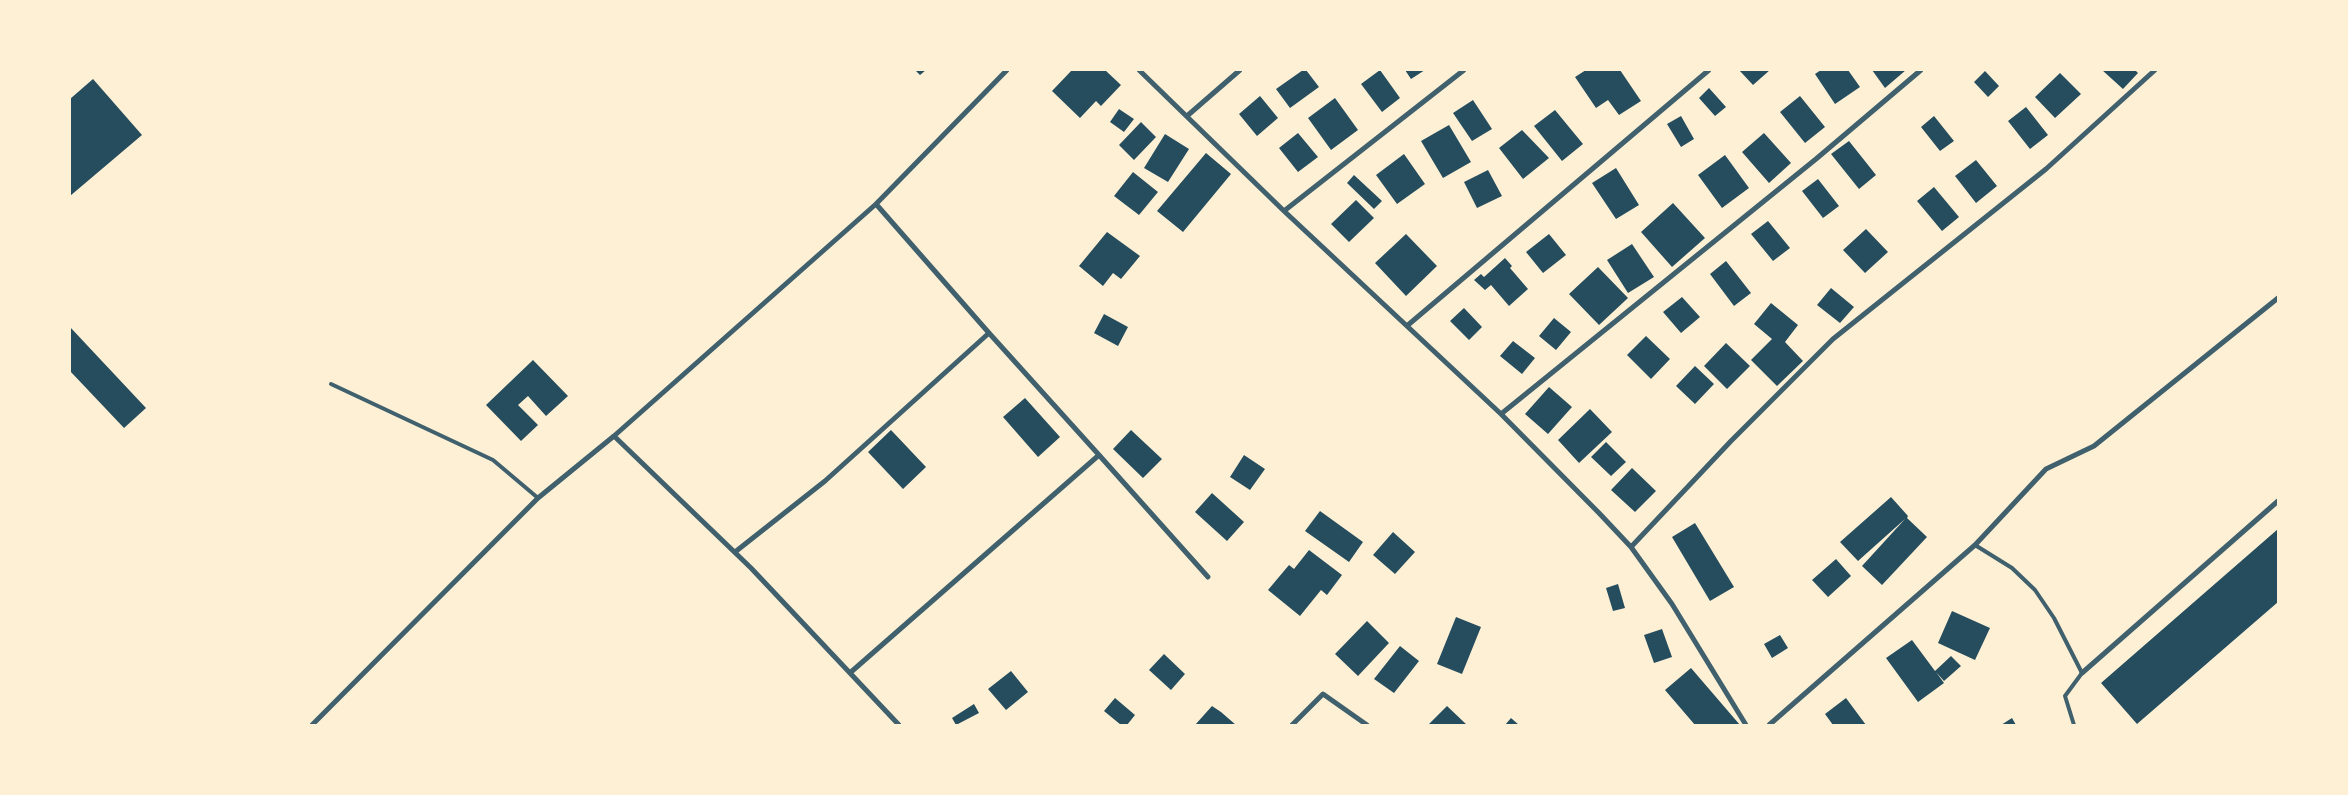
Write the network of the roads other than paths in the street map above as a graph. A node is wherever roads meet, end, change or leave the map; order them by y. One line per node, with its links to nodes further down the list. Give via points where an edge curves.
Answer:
1 (1007, 70): 9 (street)
2 (1139, 70): 8 (street)
3 (1240, 70): 8 (street)
4 (1464, 70): 10 (street)
5 (1709, 70): 12 (street)
6 (1921, 70): 15 (street)
7 (2155, 70): 21 (street, via 2046,169 1833,339)
8 (1187, 116): 10 (street)
9 (876, 204): 13 (street); 16 (street)
10 (1284, 211): 12 (street)
11 (2278, 298): 20 (street, via 2094,446 2046,469)
12 (1408, 325): 15 (street)
13 (989, 332): 17 (street); 22 (street, via 825,481)
14 (331, 384): 18 (lane, via 493,460)
15 (1501, 414): 21 (street)
16 (614, 436): 18 (street); 22 (street)
17 (1099, 455): 23 (street); 24 (street)
18 (538, 498): 26 (street)
19 (2278, 501): 25 (street)
20 (1974, 545): 25 (lane, via 2012,568 2035,590 2054,618); 31 (street)
21 (1631, 547): 30 (street, via 1672,604)
22 (735, 552): 24 (street)
23 (1208, 577)
24 (851, 672): 27 (street)
25 (2082, 673): 32 (lane, via 2065,696)
26 (312, 725)
27 (900, 725)
28 (1292, 725): 29 (street, via 1323,694)
29 (1367, 725)
30 (1746, 725)
31 (1769, 725)
32 (2074, 725)

